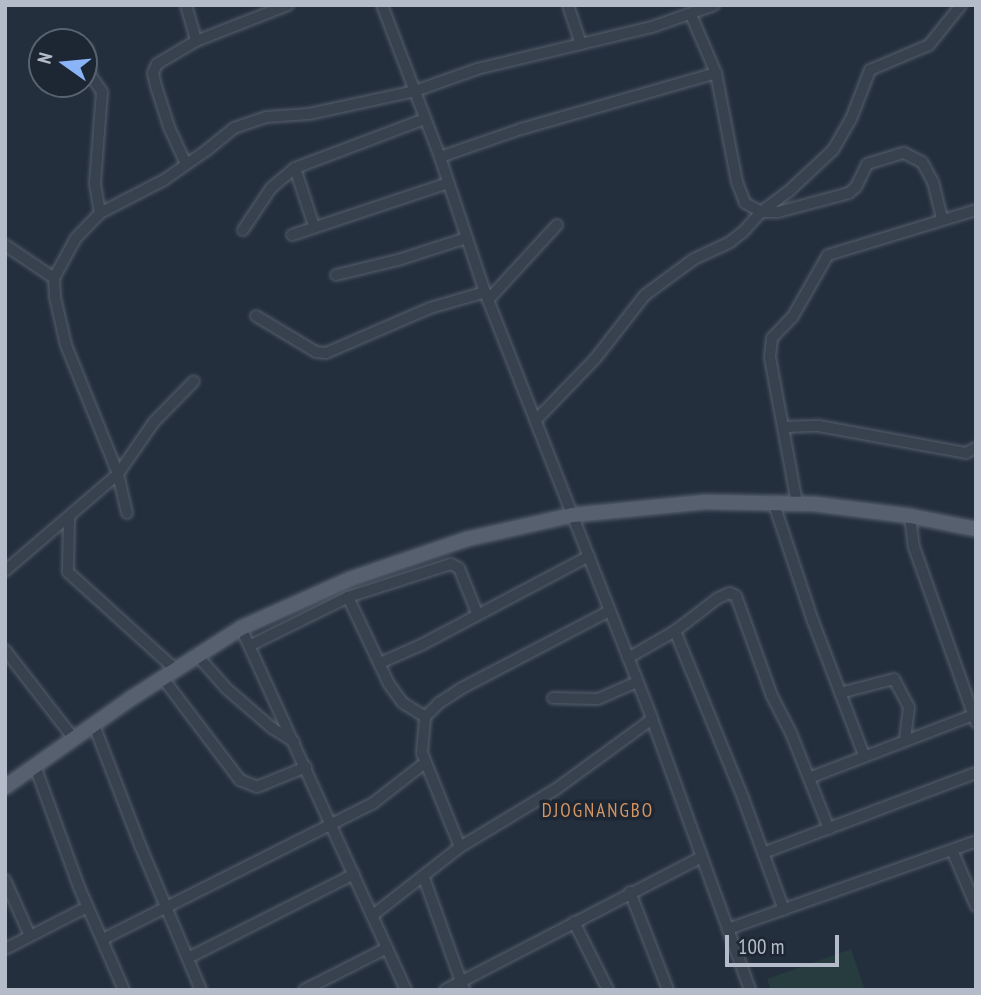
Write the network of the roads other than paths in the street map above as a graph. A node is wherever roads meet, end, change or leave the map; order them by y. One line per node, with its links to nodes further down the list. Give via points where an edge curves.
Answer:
1 (186, 5): 8 (street)
2 (288, 5): 8 (street)
3 (382, 5): 12 (street)
4 (568, 5): 9 (street)
5 (714, 5): 7 (street)
6 (961, 5): 19 (street, via 929,45 870,70 833,150)
7 (691, 15): 9 (street); 10 (street)
8 (195, 41): 15 (street, via 157,64 153,73)
9 (581, 44): 12 (street, via 477,69)
10 (716, 73): 14 (street); 19 (street, via 742,200)
11 (98, 86): 20 (street, via 102,92 95,184)
12 (415, 92): 13 (street); 15 (street, via 309,114 266,117 234,128)
13 (425, 119): 14 (street); 16 (street)
14 (440, 157): 17 (street)
15 (186, 164): 20 (street)
16 (295, 168): 23 (street); 24 (street, via 271,188)
17 (448, 183): 23 (street); 26 (street)
18 (976, 211): 21 (street)
19 (761, 212): 21 (street, via 786,211 849,193 867,164 904,153 922,162 928,172); 33 (street, via 730,242 694,259 645,295 595,359)
20 (100, 213): 29 (street, via 76,238)
21 (942, 219): 34 (street, via 855,244 825,258 793,316 769,346)
22 (557, 225): 30 (street)
23 (314, 226): 25 (street)
24 (243, 230)
25 (292, 235)
26 (467, 238): 28 (street); 30 (street)
27 (5, 244): 29 (street)
28 (336, 275)
29 (54, 278): 36 (street, via 66,345)
30 (487, 296): 31 (street, via 430,308 326,353 316,352); 33 (street)
31 (256, 316)
32 (194, 381): 36 (street, via 154,422)
33 (536, 420): 40 (street)
34 (785, 428): 35 (street, via 820,426 970,453); 38 (street)
35 (976, 448)
36 (118, 474): 39 (street); 42 (street)
37 (773, 501): 38 (main road); 40 (main road, via 664,504); 59 (street)
38 (797, 503): 41 (main road)
39 (127, 513)
40 (573, 516): 44 (street); 49 (main road, via 415,555)
41 (910, 516): 43 (main road); 62 (street, via 914,547)
42 (69, 519): 45 (street); 56 (street, via 68,572)
43 (976, 529)
44 (589, 556): 47 (street); 48 (street)
45 (5, 571)
46 (348, 597): 48 (street, via 451,564 459,568); 51 (street); 55 (street)
47 (609, 611): 54 (street); 61 (street, via 462,688)
48 (477, 613): 55 (street)
49 (241, 628): 51 (street); 53 (main road)
50 (675, 631): 54 (street); 73 (street, via 718,598 730,593 736,596 768,687); 80 (street)
51 (251, 645): 67 (street)
52 (5, 650): 65 (street)
53 (196, 654): 56 (main road); 67 (street, via 227,689)
54 (628, 658): 58 (street)
55 (380, 663): 61 (street, via 397,695)
56 (175, 669): 57 (main road)
57 (162, 677): 64 (main road); 71 (street, via 240,780 257,787)
58 (637, 682): 60 (street, via 598,699); 63 (street)
59 (840, 693): 66 (street, via 894,679 909,706); 68 (street)
60 (553, 698)
61 (425, 717): 69 (street, via 421,745)
62 (975, 717): 66 (street)
63 (652, 719): 78 (street, via 556,789); 81 (street)
64 (94, 725): 65 (main road); 88 (street)
65 (74, 739): 70 (main road)
66 (905, 739): 68 (street)
67 (294, 741): 71 (street)
68 (864, 755): 73 (street)
69 (426, 762): 75 (street, via 372,804); 78 (street)
70 (35, 766): 74 (main road); 87 (street)
71 (306, 767): 75 (street)
72 (976, 774): 76 (street)
73 (808, 778): 76 (street)
74 (5, 787)
75 (333, 825): 82 (street); 88 (street)
76 (829, 829): 80 (street)
77 (976, 841): 79 (street)
78 (460, 847): 83 (street)
79 (952, 850): 86 (street); 89 (street)
80 (763, 853): 89 (street)
81 (702, 857): 85 (street); 92 (street)
82 (354, 874): 90 (street); 97 (street)
83 (424, 878): 90 (street); 98 (street)
84 (5, 880): 93 (street)
85 (630, 892): 91 (street); 105 (street)
86 (976, 906)
87 (87, 907): 93 (street); 94 (street)
88 (166, 908): 94 (street); 97 (street)
89 (784, 910): 92 (street)
90 (373, 915): 95 (street)
91 (574, 922): 98 (street); 104 (street)
92 (728, 929): 106 (street)
93 (30, 936): 96 (street)
94 (103, 939): 99 (street)
95 (387, 948): 101 (street); 102 (street)
96 (5, 949)
97 (188, 958): 100 (street)
98 (462, 986): 103 (street)
99 (124, 990)
100 (201, 990)
101 (304, 990)
102 (406, 990)
103 (445, 990)
104 (608, 990)
105 (668, 990)
106 (750, 990)

